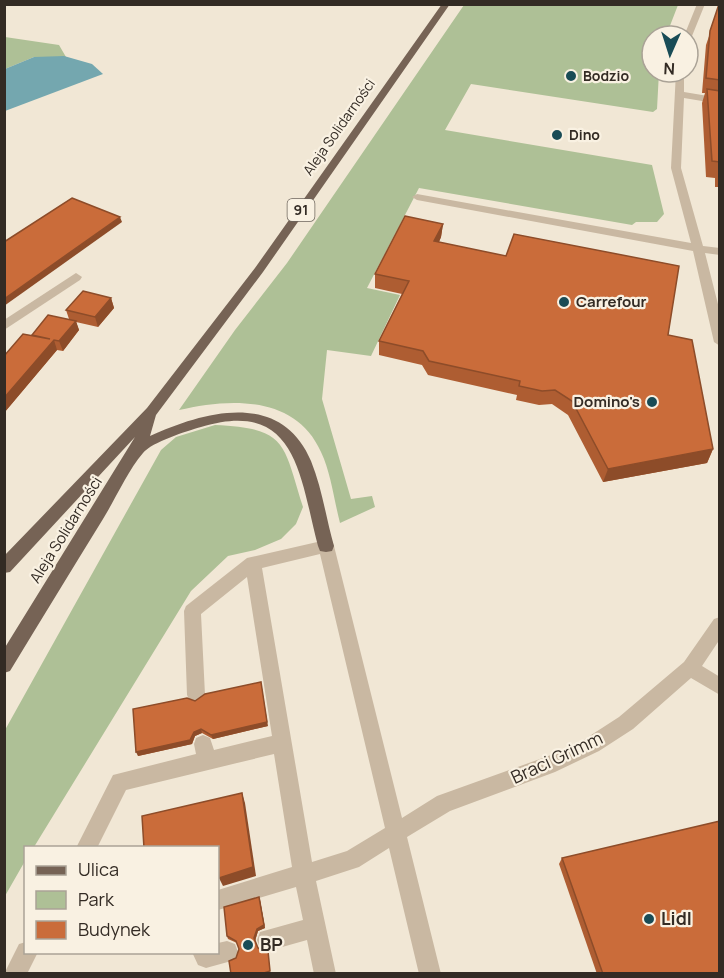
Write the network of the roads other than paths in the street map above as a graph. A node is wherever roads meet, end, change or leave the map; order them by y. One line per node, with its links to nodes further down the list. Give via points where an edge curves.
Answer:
1 (446, 4): 13 (main road, Aleja Solidarności / 91, via 259,270)
2 (701, 4): 3 (street)
3 (693, 24)
4 (679, 84): 5 (street)
5 (679, 94): 6 (street); 8 (street, via 676,168)
6 (720, 101)
7 (417, 197): 8 (street)
8 (697, 248): 9 (street); 12 (street)
9 (720, 252)
10 (76, 277): 11 (street)
11 (4, 326)
12 (720, 342)
13 (152, 411): 14 (main road, Aleja Solidarności / 91); 17 (main road, Aleja Solidarności / 91)
14 (139, 447): 15 (main road, via 211,417 246,418 270,424 286,434 301,454); 19 (main road, Aleja Solidarności / 91)
15 (326, 546): 16 (street); 24 (street)
16 (254, 563): 22 (street, via 192,611); 23 (street)
17 (4, 567)
18 (720, 624): 20 (street, Braci Grimm)
19 (4, 665)
20 (690, 668): 21 (street); 24 (street, Braci Grimm, via 634,717 592,745 555,763 444,803)
21 (720, 687)
22 (196, 695)
23 (282, 743): 25 (street, via 205,753 120,782); 26 (street)
24 (396, 834): 26 (street, Braci Grimm, via 352,860); 35 (street)
25 (87, 846)
26 (304, 874): 27 (street, Braci Grimm); 28 (street)
27 (219, 900)
28 (316, 927): 29 (street); 34 (street)
29 (268, 939)
30 (226, 951): 31 (street)
31 (219, 953)
32 (26, 954): 33 (street)
33 (14, 974)
34 (325, 974)
35 (430, 974)

